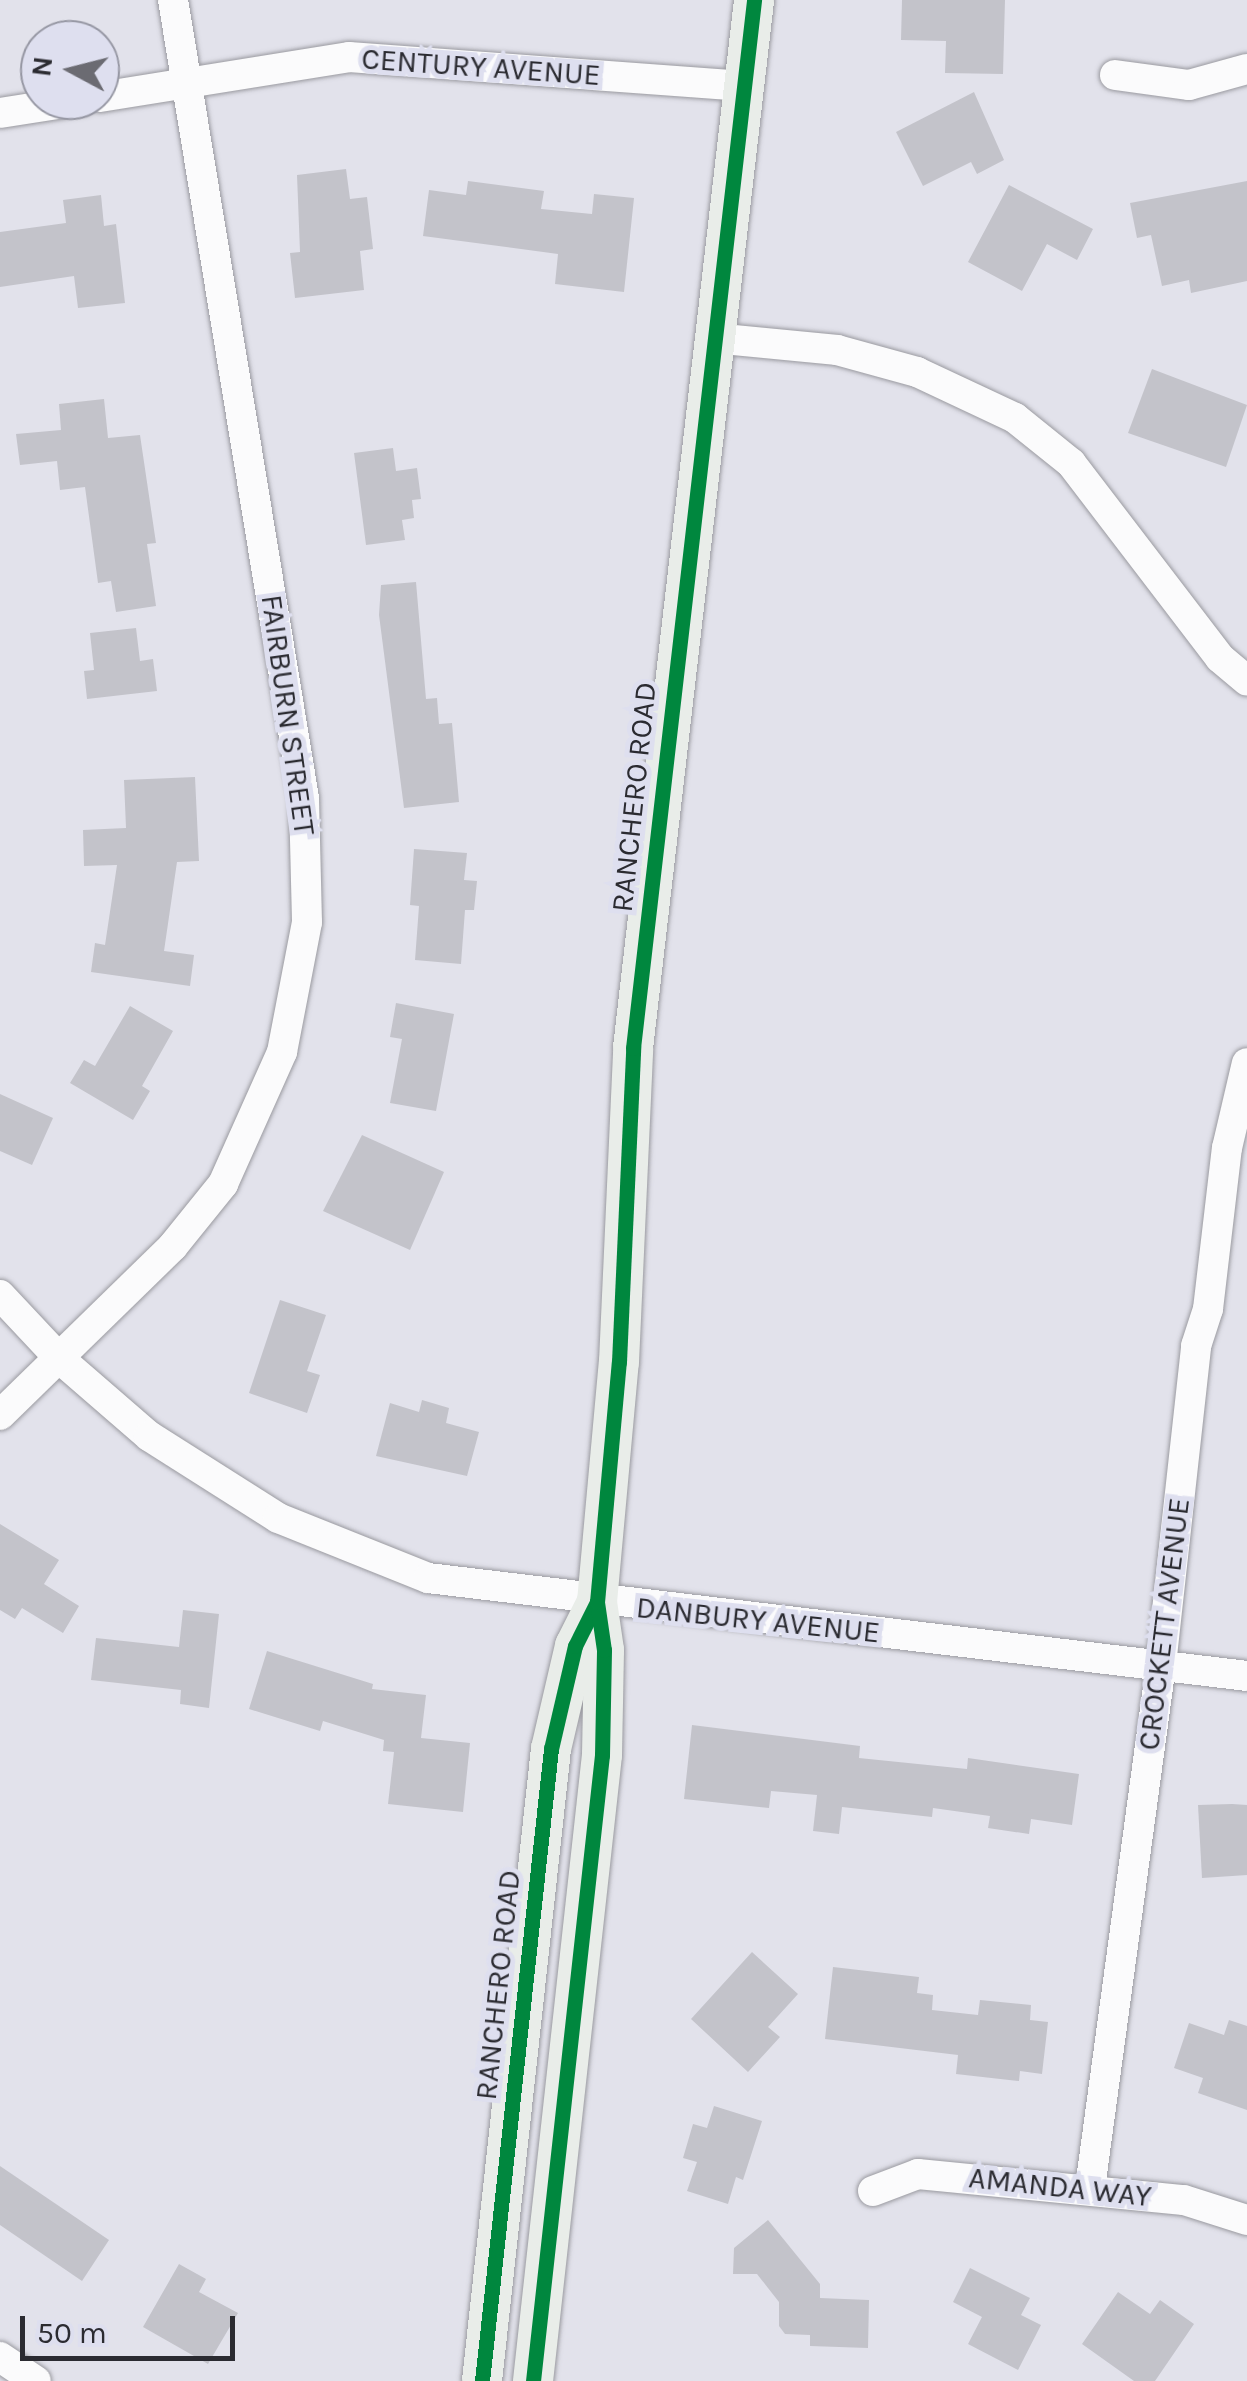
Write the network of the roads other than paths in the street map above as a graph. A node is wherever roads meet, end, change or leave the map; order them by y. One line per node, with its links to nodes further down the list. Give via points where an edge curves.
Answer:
1 (173, 0): 5 (street, FAIRBURN STREET)
2 (754, 0): 6 (main road, RANCHERO ROAD)
3 (1247, 69): 4 (street, via 1189,85)
4 (1114, 75)
5 (188, 84): 6 (street, CENTURY AVENUE, via 349,57); 7 (street, CENTURY AVENUE); 12 (street, FAIRBURN STREET, via 304,798 307,922 282,1052 223,1184 173,1246)
6 (744, 86): 8 (main road, RANCHERO ROAD)
7 (120, 94)
8 (713, 338): 9 (street, via 837,350 917,372 1015,418 1071,463 1220,658); 14 (main road, RANCHERO ROAD, via 633,1048 619,1362)
9 (1247, 681)
10 (1247, 1063): 15 (street, CROCKETT AVENUE, via 1227,1148 1208,1309 1196,1346)
11 (0, 1295): 12 (street, DANBURY AVENUE)
12 (60, 1359): 13 (street, FAIRBURN STREET); 14 (street, DANBURY AVENUE, via 149,1436 278,1518 428,1578)
13 (0, 1415)
14 (597, 1602): 15 (street, DANBURY AVENUE); 22 (main road, RANCHERO ROAD, via 574,1646 551,1750); 23 (main road, RANCHERO ROAD, via 604,1650 602,1755)
15 (1161, 1665): 16 (street, DANBURY AVENUE); 17 (street, CROCKETT AVENUE)
16 (1247, 1676)
17 (1090, 2188): 18 (street, AMANDA WAY, via 918,2174); 19 (street, AMANDA WAY, via 1184,2200)
18 (874, 2191)
19 (1247, 2220)
20 (0, 2356): 21 (street)
21 (36, 2381)
22 (482, 2381)
23 (533, 2381)

